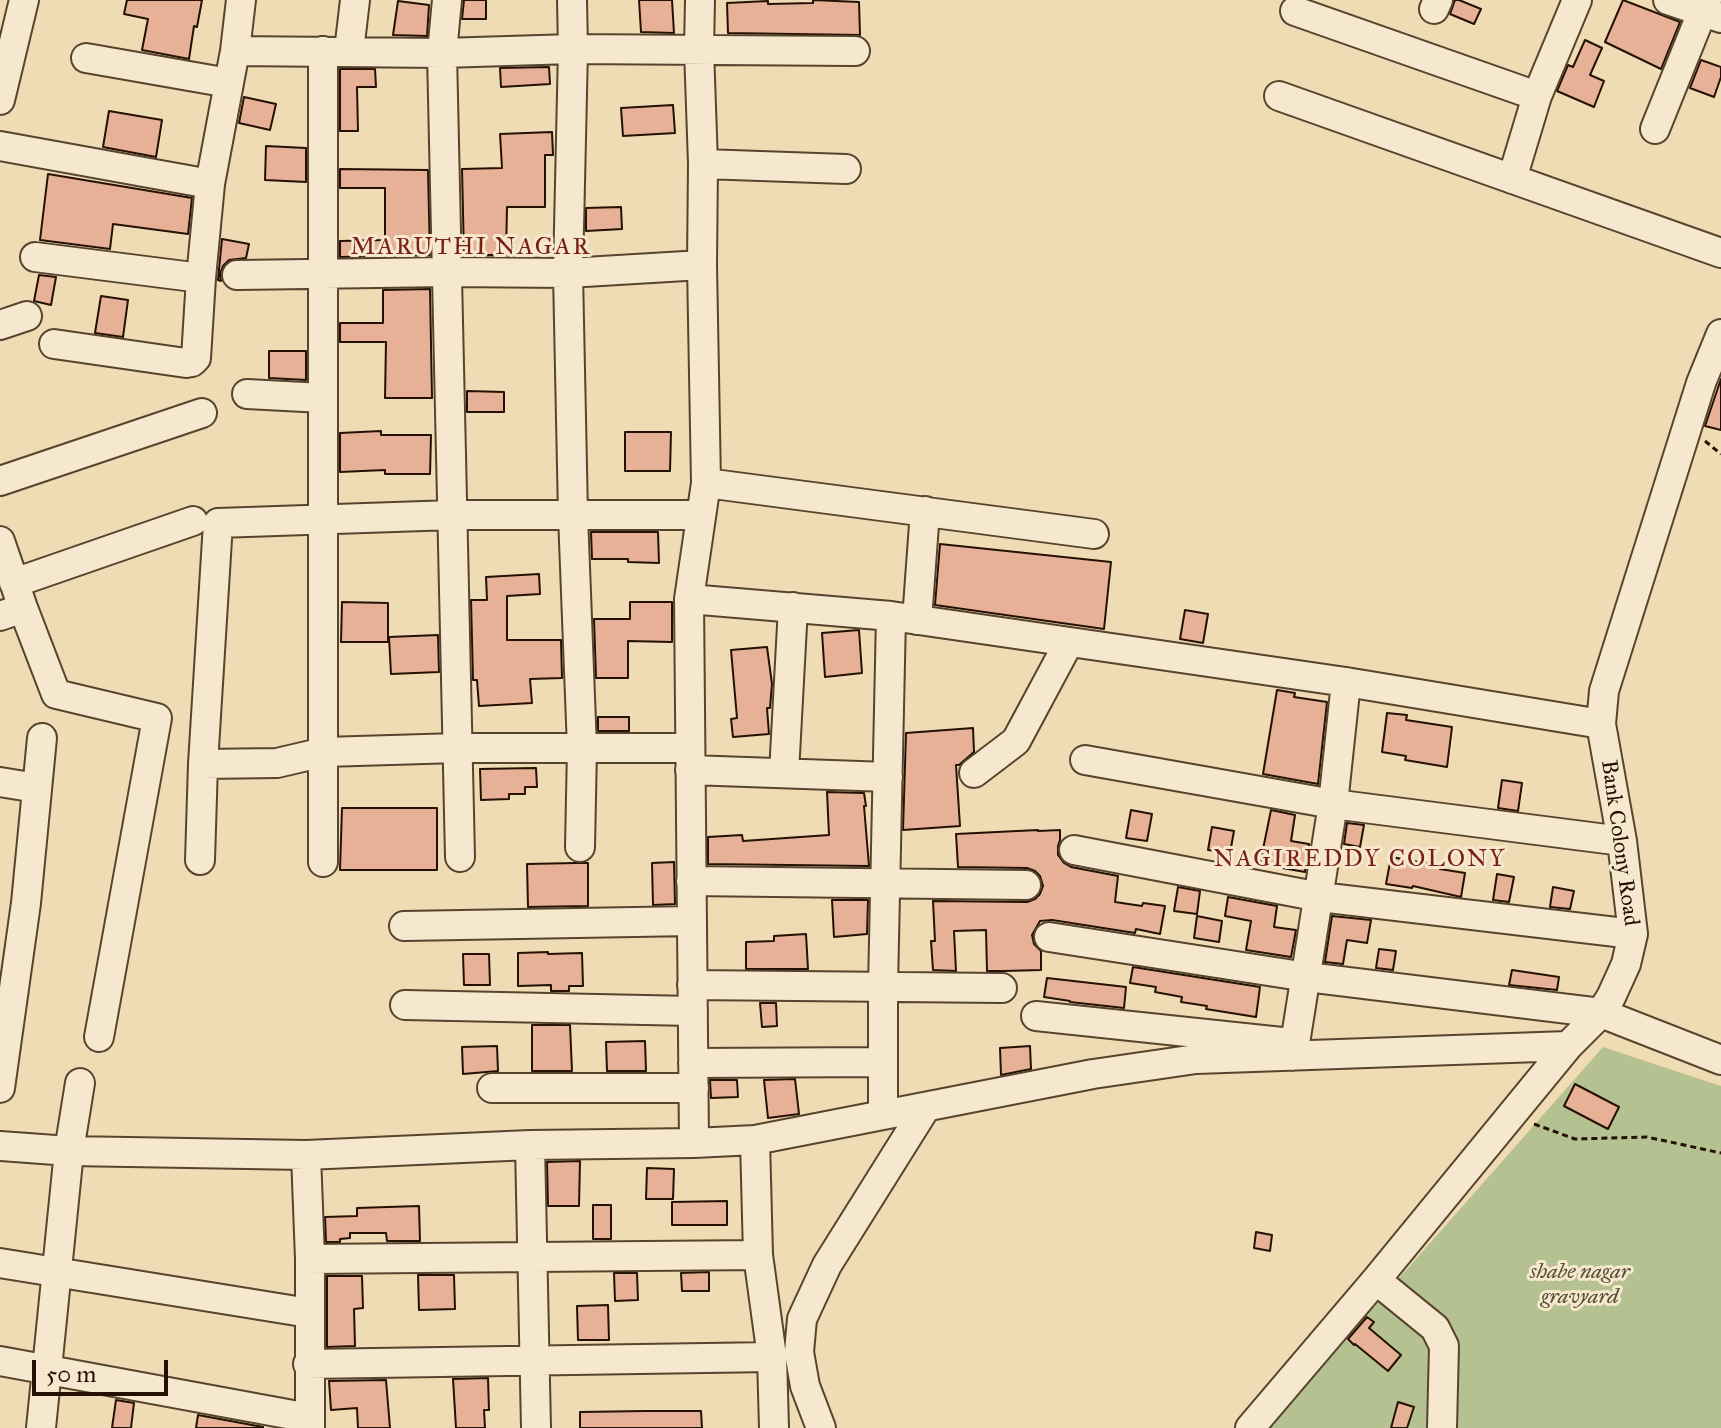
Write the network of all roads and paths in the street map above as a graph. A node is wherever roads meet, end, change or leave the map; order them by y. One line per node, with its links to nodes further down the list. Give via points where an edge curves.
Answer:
1 (24, 0): 21 (street)
2 (241, 0): 13 (street)
3 (355, 0): 14 (street)
4 (447, 0): 16 (street)
5 (572, 0): 11 (street)
6 (700, 0): 12 (street)
7 (1577, 0): 20 (street)
8 (1668, 0): 9 (street)
9 (1710, 10): 22 (street)
10 (1295, 11): 20 (street)
11 (573, 49): 12 (street); 16 (street); 32 (street)
12 (699, 49): 15 (street); 24 (street)
13 (235, 51): 14 (street); 18 (street)
14 (336, 51): 16 (street); 33 (street)
15 (855, 51)
16 (442, 53): 31 (street)
17 (86, 58): 18 (street)
18 (229, 83): 27 (street)
19 (1279, 96): 26 (street)
20 (1537, 96): 26 (street)
21 (0, 100)
22 (1655, 129)
23 (0, 146): 27 (street)
24 (703, 164): 25 (street); 30 (street)
25 (846, 169)
26 (1512, 179): 28 (street)
27 (210, 184): 35 (street)
28 (1721, 253)
29 (35, 257): 35 (street)
30 (702, 265): 32 (street); 45 (street)
31 (447, 272): 32 (street); 33 (street); 47 (street)
32 (568, 273): 48 (street)
33 (323, 274): 34 (street); 42 (street)
34 (237, 275)
35 (201, 278): 39 (street, via 192,362)
36 (27, 316): 37 (street)
37 (0, 325)
38 (1721, 334): 40 (street, Bank Colony Road)
39 (54, 344)
40 (1711, 384): 60 (street, Bank Colony Road, via 1604,691)
41 (247, 394): 42 (street)
42 (323, 398): 51 (street)
43 (202, 413): 44 (street)
44 (0, 481)
45 (706, 483): 46 (street); 49 (street)
46 (925, 511): 52 (street); 57 (street)
47 (453, 515): 48 (street); 51 (street); 62 (street)
48 (573, 515): 49 (street); 63 (street)
49 (700, 515): 54 (street)
50 (193, 521): 55 (street)
51 (324, 521): 64 (street); 67 (street, via 218,523)
52 (1094, 534)
53 (0, 541): 55 (street)
54 (689, 599): 56 (street); 65 (street)
55 (12, 603): 97 (street, via 56,694 157,718)
56 (793, 607): 57 (street); 68 (street)
57 (904, 618): 58 (street); 70 (street)
58 (1069, 642): 59 (street); 69 (street, via 1016,741)
59 (1346, 682): 60 (street); 73 (street)
60 (1601, 724): 74 (street, Bank Colony Road)
61 (42, 738): 72 (street)
62 (458, 748): 63 (street); 64 (street); 77 (street)
63 (582, 748): 65 (street); 75 (street)
64 (324, 752): 67 (street, via 277,763); 79 (street)
65 (690, 759): 68 (street); 80 (street)
66 (1085, 760): 73 (street)
67 (203, 764): 78 (street)
68 (784, 773): 70 (street)
69 (974, 773)
70 (888, 777): 81 (street)
71 (0, 782): 72 (street)
72 (37, 788): 84 (street)
73 (1333, 804): 74 (street); 83 (street)
74 (1622, 841): 87 (street, Bank Colony Road)
75 (580, 847)
76 (1074, 850): 83 (street)
77 (460, 857)
78 (200, 860)
79 (323, 862)
80 (691, 881): 81 (street); 85 (street)
81 (886, 883): 82 (street); 90 (street)
82 (1026, 885)
83 (1320, 897): 87 (street); 89 (street)
84 (13, 901): 96 (street)
85 (692, 921): 86 (street); 92 (street)
86 (404, 926)
87 (1633, 934): 94 (street, Bank Colony Road, via 1626,964)
88 (1049, 937): 89 (street)
89 (1307, 977): 94 (street); 99 (street)
90 (883, 987): 91 (street); 92 (street); 101 (street)
91 (1002, 988)
92 (693, 998): 93 (street); 102 (street)
93 (405, 1005)
94 (1601, 1013): 98 (street, Bank Colony Road); 100 (street)
95 (1036, 1016): 99 (street)
96 (4, 1026): 104 (street)
97 (99, 1037)
98 (1568, 1046): 99 (street); 107 (street, Bank Colony Road)
99 (1294, 1050): 106 (street, via 1093,1074)
100 (1721, 1060)
101 (883, 1062): 102 (street); 108 (street)
102 (693, 1076): 105 (street); 110 (street)
103 (80, 1083): 113 (street)
104 (0, 1088)
105 (492, 1088)
106 (926, 1107): 108 (street); 132 (street, via 827,1265 802,1319 799,1352)
107 (1514, 1112): 114 (path, via 1575,1139 1647,1137); 121 (street, Bank Colony Road)
108 (883, 1115): 109 (street)
109 (755, 1140): 110 (street); 116 (street)
110 (694, 1143): 111 (street)
111 (530, 1145): 115 (street); 117 (street)
112 (0, 1146): 113 (street)
113 (69, 1151): 115 (street); 120 (street)
114 (1721, 1153)
115 (306, 1155): 118 (street)
116 (758, 1255): 117 (street); 123 (street)
117 (533, 1258): 118 (street); 125 (street)
118 (310, 1259): 122 (street)
119 (0, 1263): 120 (street)
120 (57, 1273): 122 (street); 127 (street)
121 (1376, 1280): 133 (street, Bank Colony Road); 134 (street, via 1435,1328 1444,1346)
122 (309, 1313): 126 (street)
123 (772, 1357): 125 (street); 131 (street)
124 (0, 1361): 127 (street)
125 (535, 1362): 126 (street); 130 (street)
126 (308, 1364): 128 (street)
127 (47, 1370): 128 (street); 129 (street)
128 (310, 1423)
129 (41, 1428)
130 (536, 1428)
131 (774, 1428)
132 (821, 1428)
133 (1250, 1428)
134 (1442, 1428)

